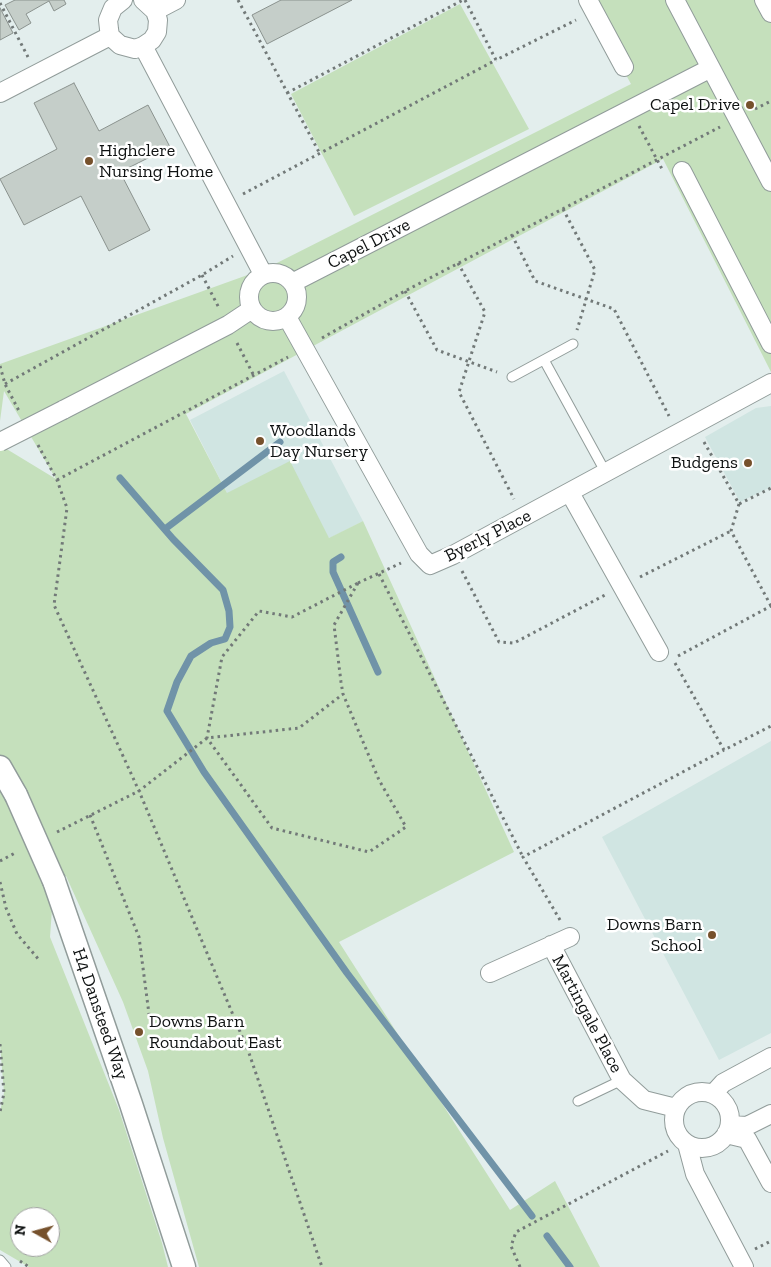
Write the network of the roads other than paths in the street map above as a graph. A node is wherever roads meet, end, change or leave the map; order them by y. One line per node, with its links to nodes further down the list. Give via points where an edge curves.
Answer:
1 (122, 0): 8 (street, via 109,16)
2 (176, 0): 5 (street)
3 (675, 0): 11 (street)
4 (764, 0): 7 (street)
5 (149, 6): 9 (street, via 158,20 157,32)
6 (591, 6): 10 (street)
7 (771, 13)
8 (110, 36): 9 (street, via 129,48); 12 (street)
9 (143, 46): 15 (street)
10 (624, 67)
11 (711, 68): 14 (street); 16 (street, Capel Drive)
12 (0, 93)
13 (682, 171): 20 (street)
14 (771, 182)
15 (263, 274): 16 (street, via 278,273); 17 (street, via 250,290)
16 (294, 282): 18 (street, via 297,301)
17 (252, 309): 18 (street, via 268,321); 24 (street, bridge)
18 (287, 317): 26 (street, Byerly Place, via 419,554 430,564 454,555)
19 (573, 344): 21 (lane)
20 (771, 344)
21 (544, 360): 22 (lane); 25 (lane)
22 (512, 377)
23 (771, 383): 25 (street, Byerly Place)
24 (0, 442)
25 (606, 473): 26 (street, Byerly Place)
26 (570, 493): 27 (street)
27 (659, 652)
28 (0, 767): 43 (street, H4 Dansteed Way, bridge, via 16,795 54,882)
29 (570, 937): 30 (street, Martingale Place)
30 (551, 945): 31 (street, Martingale Place); 33 (street, Martingale Place)
31 (490, 973)
32 (771, 1057): 34 (street, via 723,1083)
33 (622, 1080): 35 (lane); 36 (street, Martingale Place, via 644,1100)
34 (713, 1094): 36 (street, via 696,1092); 38 (street, via 726,1105 730,1114)
35 (578, 1101)
36 (676, 1108): 39 (street, via 674,1123)
37 (771, 1114): 38 (street, via 747,1126)
38 (728, 1130): 39 (street, via 720,1142 711,1147 700,1148); 40 (street, via 747,1140)
39 (684, 1141): 44 (street, via 695,1174)
40 (771, 1183)
41 (0, 1260): 42 (lane)
42 (6, 1267)
43 (184, 1267)
44 (744, 1267)

